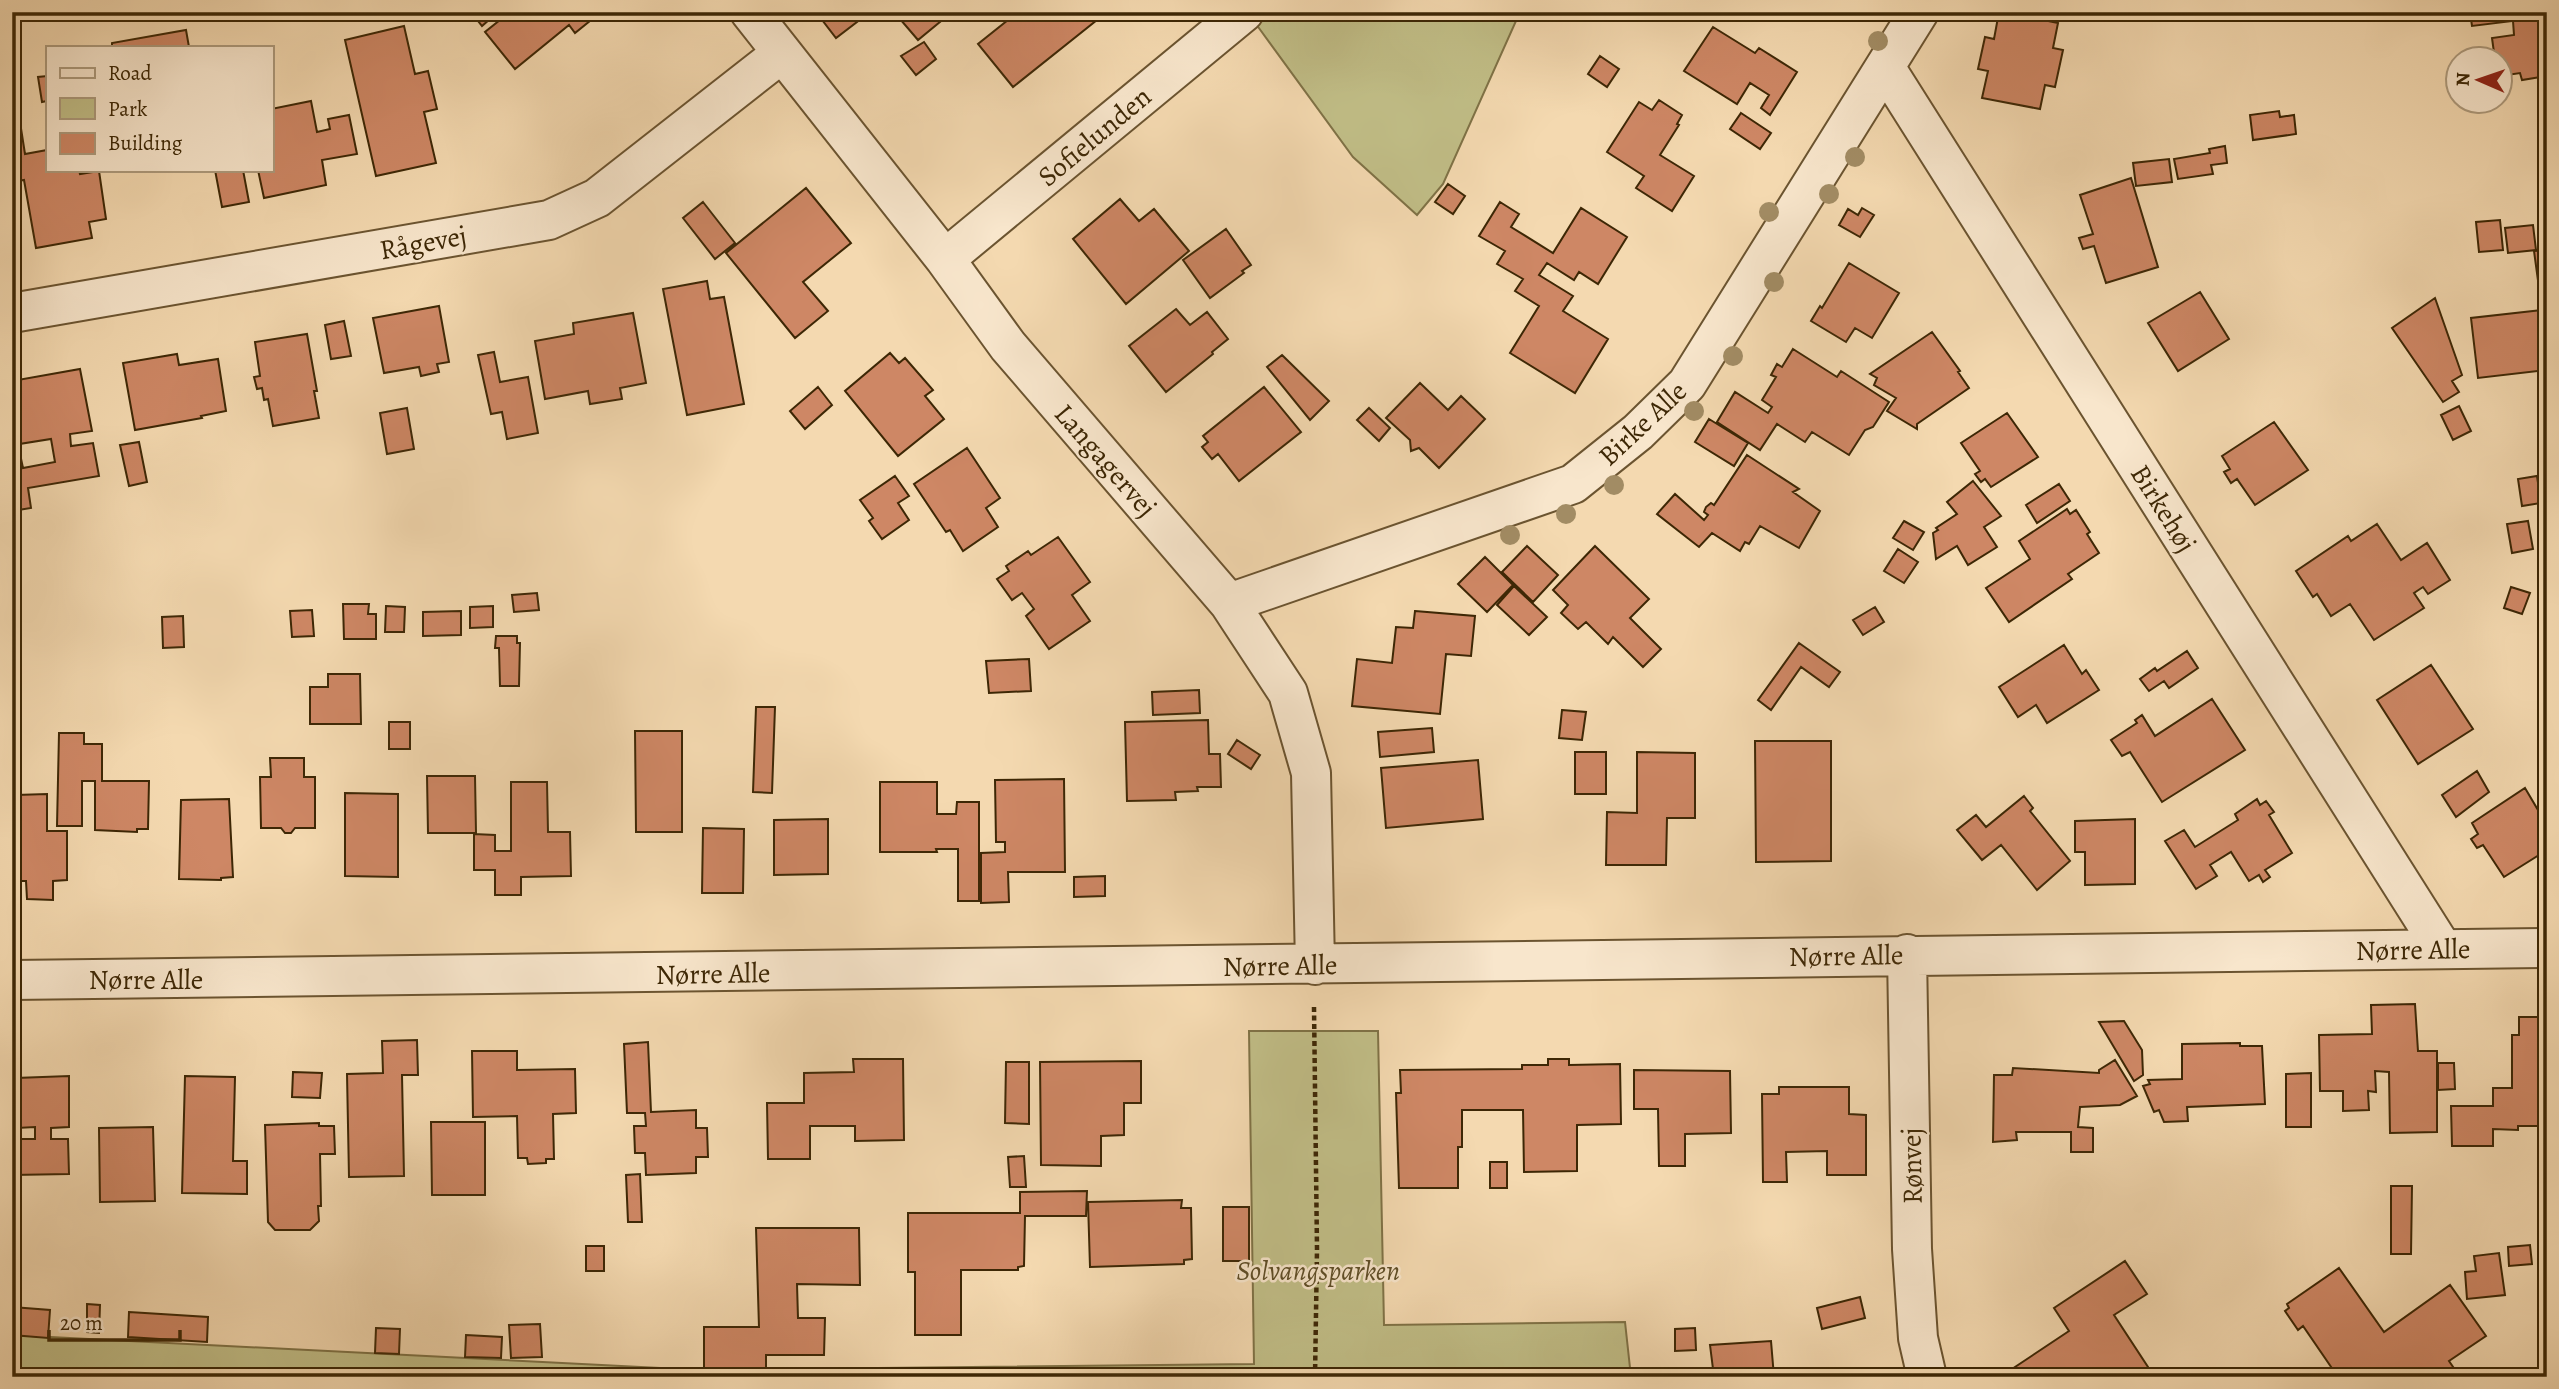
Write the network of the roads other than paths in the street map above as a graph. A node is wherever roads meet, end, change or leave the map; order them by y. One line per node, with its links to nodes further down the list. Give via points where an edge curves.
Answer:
1 (750, 12): 4 (street, Langagervej)
2 (1244, 12): 6 (street, Sofielunden)
3 (1919, 12): 5 (street, Birke Alle)
4 (782, 53): 6 (street, Langagervej); 7 (street, Rågevej, via 597,198 549,220)
5 (1885, 67): 8 (street, Birke Alle, via 1687,384 1638,432 1573,484); 9 (street, Birkehøj)
6 (945, 259): 8 (street, Langagervej, via 1008,346)
7 (12, 313)
8 (1229, 603): 12 (street, Langagervej, via 1288,693 1311,773)
9 (2442, 948): 10 (street, Nørre Alle); 11 (street, Nørre Alle)
10 (2547, 948)
11 (1907, 954): 12 (street, Nørre Alle); 14 (street, Rønvej, via 1912,1249 1918,1338)
12 (1315, 965): 13 (street, Nørre Alle)
13 (12, 980)
14 (1927, 1377)

